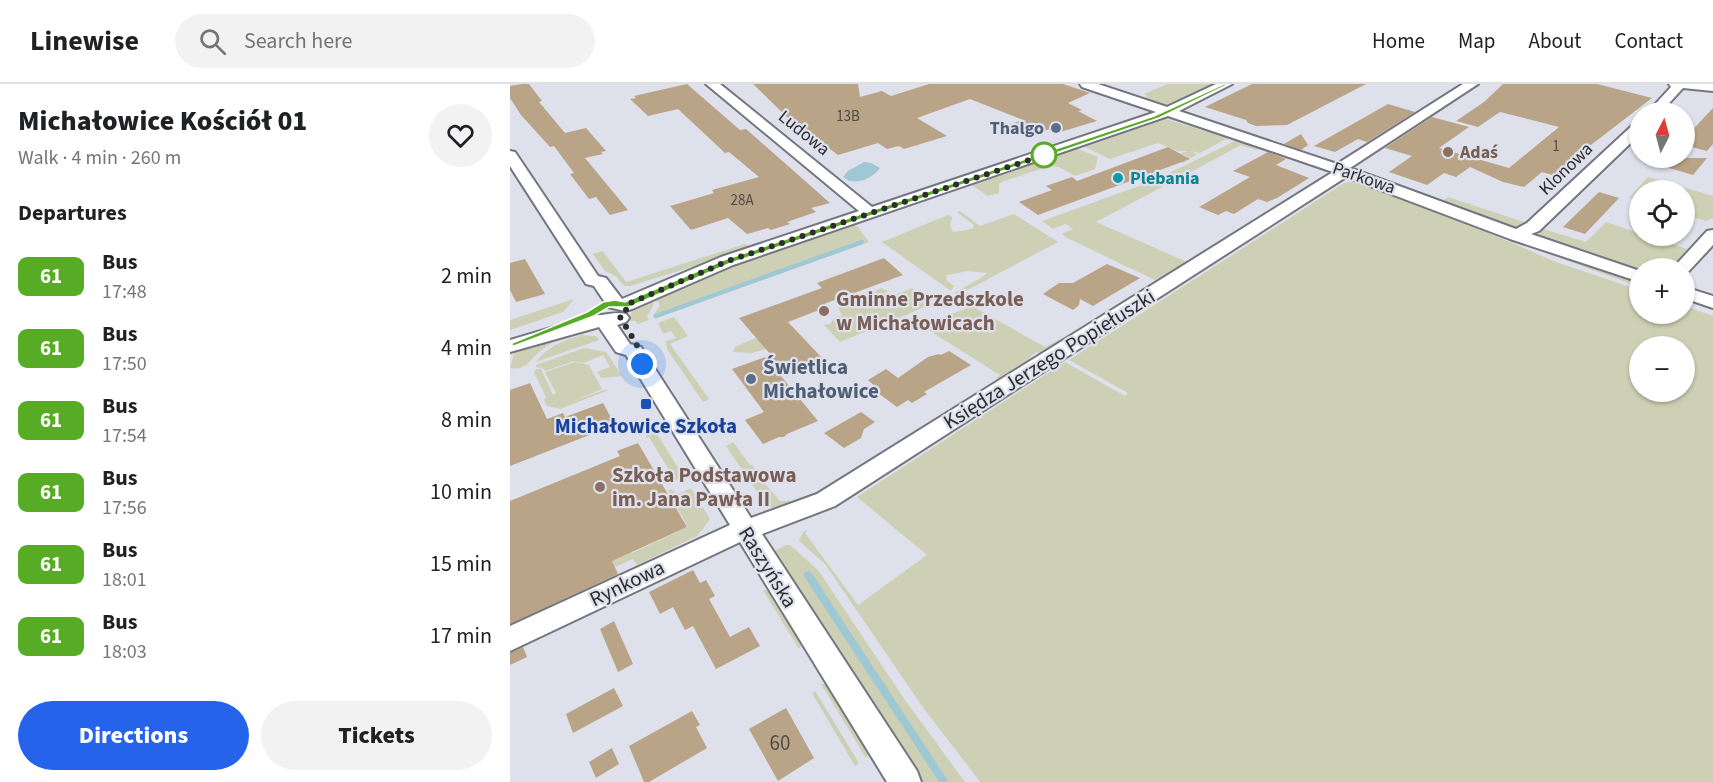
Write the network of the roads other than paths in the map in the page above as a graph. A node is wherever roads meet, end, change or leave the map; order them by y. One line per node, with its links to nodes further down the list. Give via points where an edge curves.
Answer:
1 (712, 84): 12 (street, Ludowa)
2 (1086, 84): 8 (street, Parkowa)
3 (1226, 84): 8 (street)
4 (1472, 84): 11 (street, Księdza Jerzego Popiełuszki, via 1343,165)
5 (1676, 84): 6 (street); 7 (street, via 1677,88)
6 (1713, 87)
7 (1664, 102)
8 (1167, 112): 11 (street, Parkowa); 12 (street)
9 (1629, 136): 13 (street, Klonowa, via 1533,227)
10 (510, 155): 19 (street, Raszyńska, via 592,280 588,284)
11 (1341, 170): 13 (street, Parkowa); 21 (street, Księdza Jerzego Popiełuszki, via 1341,175 826,500)
12 (869, 214): 19 (street, via 718,265)
13 (1516, 235): 16 (street, Parkowa)
14 (1713, 235): 15 (street)
15 (1691, 258)
16 (1629, 273)
17 (1695, 296): 18 (street)
18 (1713, 302)
19 (607, 313): 20 (street); 21 (street, Raszyńska, via 623,348 634,351)
20 (510, 345)
21 (745, 530): 22 (street, Rynkowa); 23 (street, Raszyńska)
22 (510, 639)
23 (905, 782)

